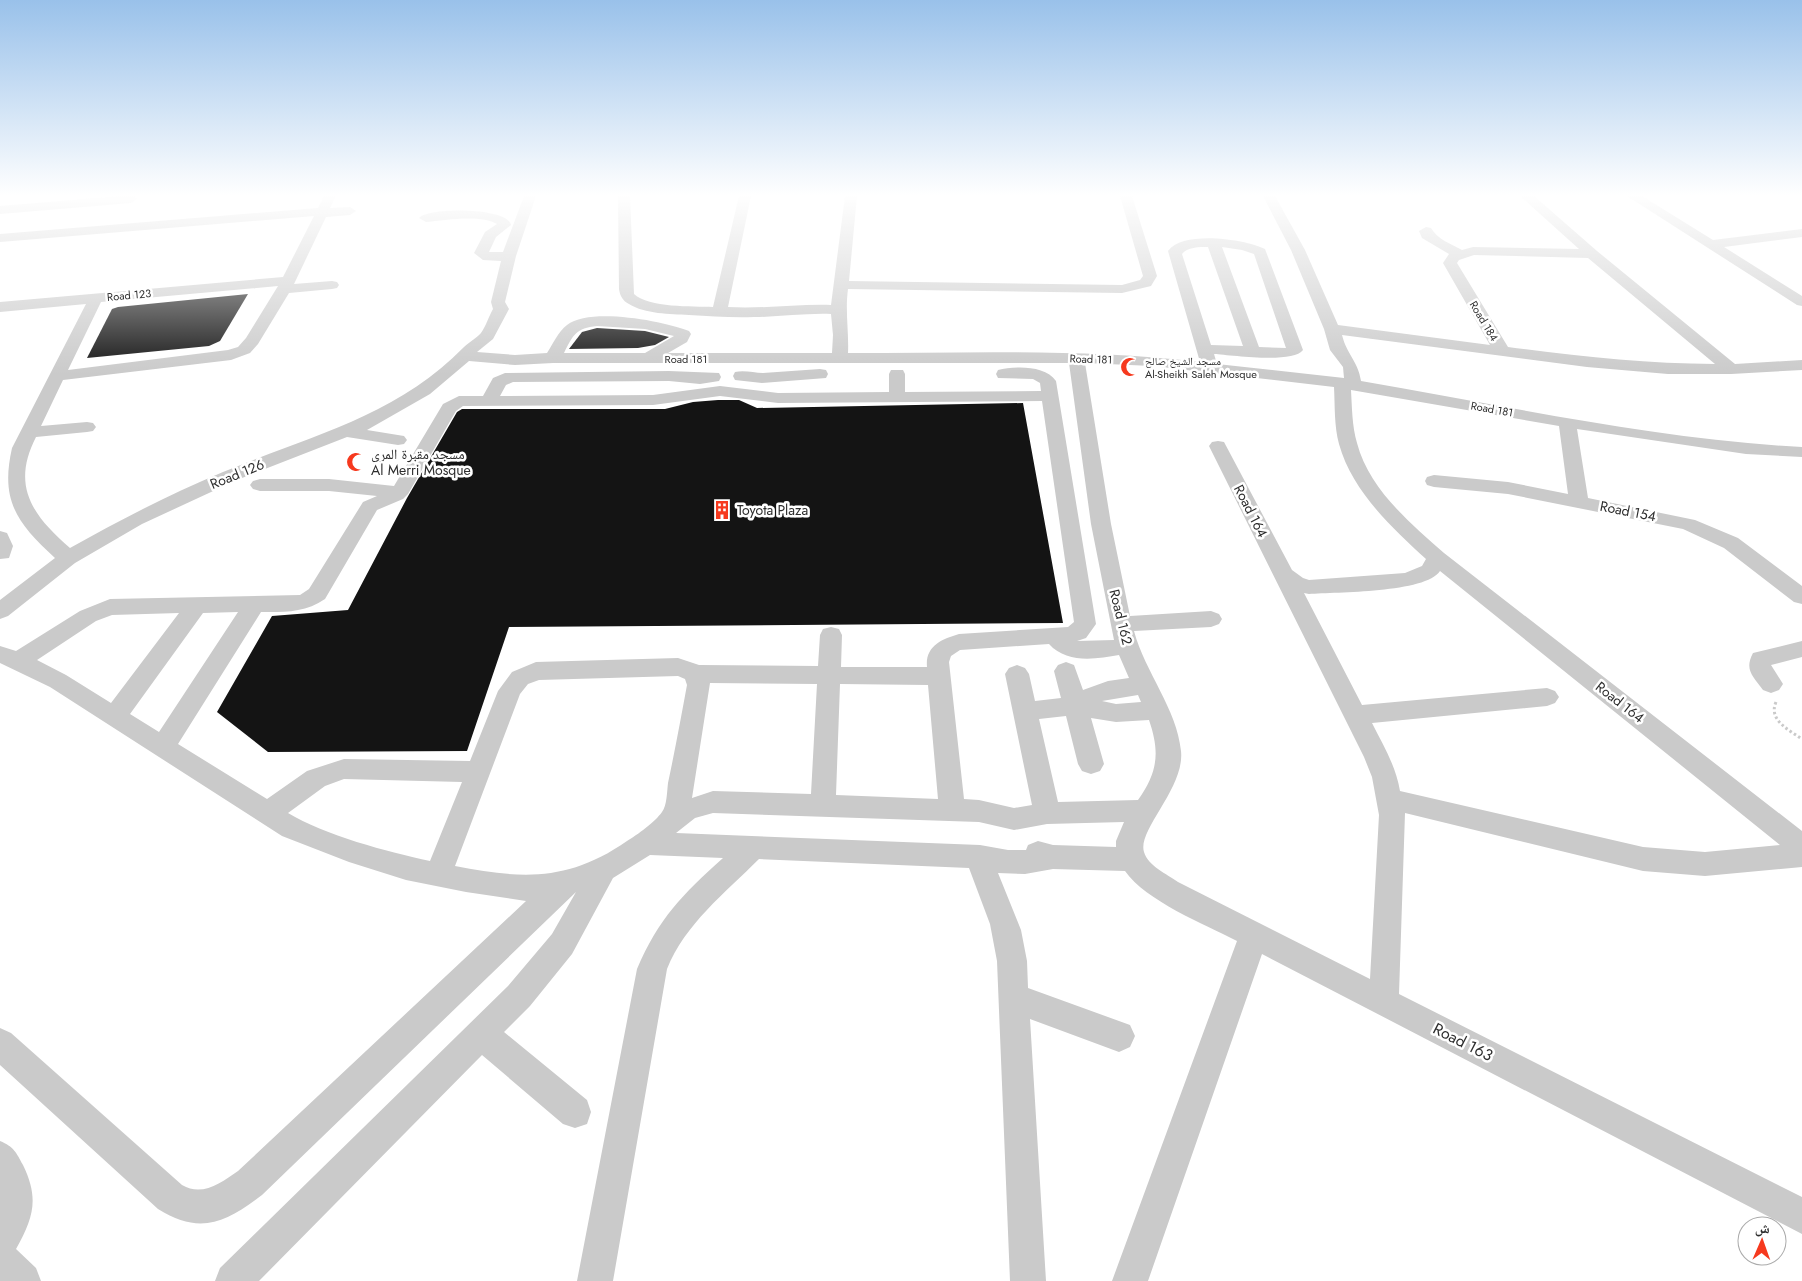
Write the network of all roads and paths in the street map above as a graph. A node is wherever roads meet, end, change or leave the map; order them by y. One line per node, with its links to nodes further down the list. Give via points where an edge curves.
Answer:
1 (300, 256): 15 (street)
2 (487, 256): 3 (street)
3 (509, 256): 19 (street)
4 (626, 256): 23 (street, via 627,295 640,304)
5 (732, 256): 23 (street)
6 (844, 256): 17 (street)
7 (1144, 256): 17 (street, via 1150,276 1146,283 1122,289)
8 (1177, 256): 26 (street)
9 (1218, 256): 30 (street)
10 (1261, 256): 30 (street, via 1296,348 1286,354)
11 (1300, 256): 24 (street)
12 (1456, 256): 29 (street, Road 184, via 1450,264)
13 (1594, 256): 41 (street)
14 (1727, 256): 20 (street)
15 (285, 285): 16 (street, Road 123); 18 (street, Road 123); 44 (street, via 248,347 231,355)
16 (332, 285)
17 (841, 285): 22 (street)
18 (96, 298): 21 (street, Road 123); 44 (street)
19 (498, 302): 25 (street, via 501,312); 27 (street, via 484,317)
20 (1802, 302)
21 (0, 307)
22 (838, 310): 23 (street); 34 (street, via 841,335)
23 (719, 312)
24 (1332, 329): 28 (street); 29 (street)
25 (492, 330): 27 (street, Road 126); 31 (street, via 494,344)
26 (1204, 349): 30 (street); 40 (street)
27 (472, 350): 31 (street, Road 181); 48 (street, Road 126)
28 (1338, 350): 46 (street, via 1331,364); 46 (street, via 1351,367)
29 (1502, 351): 41 (street, via 1668,369)
30 (1253, 352)
31 (508, 356): 32 (street, Road 181); 48 (street)
32 (553, 358): 36 (street, Road 181); 36 (street, via 570,330 587,322 657,325 683,334 681,339)
33 (796, 358): 34 (street, Road 181); 37 (street, via 795,348 788,344 699,344 684,346); 43 (street, Road 181)
34 (832, 358): 35 (street, Road 181)
35 (1076, 358): 40 (street, Road 181, via 1152,361); 56 (street, Road 162)
36 (647, 359): 37 (street, Road 181)
37 (668, 359): 38 (street, Road 181)
38 (717, 359): 43 (street, Road 181); 47 (street)
39 (1802, 365): 41 (street)
40 (1210, 368): 46 (street, Road 181)
41 (1730, 369)
42 (897, 374): 43 (street, via 791,374 762,378); 49 (street, via 1036,374 1048,381); 50 (street)
43 (741, 375): 47 (street); 50 (street, via 778,398)
44 (57, 376): 57 (street)
45 (560, 377): 47 (street, via 669,376); 51 (street, via 506,378 498,384); 52 (street)
46 (1342, 383): 53 (street, Road 181); 68 (street, Road 164, via 1346,435 1353,459 1381,502)
47 (712, 384): 52 (street, via 654,400)
48 (424, 390): 58 (street, Road 126, via 373,421)
49 (1050, 396): 50 (street); 55 (street)
50 (897, 397)
51 (489, 400): 52 (street); 65 (street, via 464,400 451,406)
52 (550, 400)
53 (1567, 423): 61 (street, Road 181, via 1737,448); 66 (street)
54 (87, 427): 57 (street)
55 (1055, 430): 56 (street); 77 (street, via 1085,624 1078,632)
56 (1087, 430): 75 (street, Road 162, via 1098,508)
57 (29, 432): 62 (street)
58 (346, 432): 59 (street); 67 (street, Road 126, via 203,487)
59 (398, 440)
60 (1218, 446): 69 (street, Road 164)
61 (1802, 452)
62 (7, 473): 67 (street, via 22,509 38,530)
63 (1434, 481): 66 (street, Road 154, via 1489,485)
64 (260, 485): 65 (street, via 329,484)
65 (399, 492): 71 (street, via 370,506 313,598 300,603)
66 (1579, 502): 70 (street, Road 154, via 1703,529 1744,552)
67 (68, 558): 73 (street, Road 126)
68 (1437, 558): 69 (street, via 1429,571 1408,580 1309,587); 106 (street, Road 164)
69 (1284, 575): 92 (street, Road 164)
70 (1802, 597)
71 (255, 604): 72 (street); 95 (street)
72 (196, 605): 80 (street, via 110,607); 93 (street)
73 (0, 611)
74 (1210, 619): 75 (street)
75 (1121, 624): 78 (street, Road 162)
76 (831, 636): 84 (street)
77 (1055, 637): 78 (street, via 1074,650); 85 (street, via 950,644 939,654)
78 (1128, 646): 87 (street, Road 162)
79 (1802, 649): 86 (street, via 1761,659 1760,668)
80 (9, 658): 93 (street, via 58,681)
81 (1066, 672): 89 (street)
82 (695, 674): 84 (street); 97 (street, via 678,667 545,669 527,674 513,684); 104 (street, via 699,685)
83 (1017, 674): 91 (street)
84 (829, 675): 85 (street); 99 (street)
85 (940, 676): 100 (street)
86 (1771, 684): 94 (path, via 1777,696 1774,714 1782,725)
87 (1146, 686): 89 (street, via 1107,690); 90 (street, Road 162)
88 (1547, 697): 92 (street)
89 (1075, 706): 90 (street, via 1116,713); 91 (street); 96 (street)
90 (1157, 710): 101 (street, Road 162, via 1166,738 1168,769 1156,799)
91 (1025, 711): 103 (street)
92 (1355, 714): 98 (street, Road 164, via 1377,756)
93 (115, 716): 95 (street)
94 (1802, 739)
95 (163, 747): 102 (street)
96 (1090, 764)
97 (479, 772): 102 (street, via 344,769 316,778); 112 (street)
98 (1390, 799): 108 (street, via 1643,859 1705,864); 116 (street, Road 164, via 1392,830)
99 (823, 805): 100 (street); 104 (street, via 713,802)
100 (952, 810): 103 (street, via 1014,819)
101 (1144, 811): 103 (street); 110 (street, Road 162, via 1131,832)
102 (268, 813): 112 (street, via 291,828 349,850)
103 (1047, 813)
104 (675, 817): 105 (street)
105 (646, 844): 107 (street); 111 (street)
106 (1802, 847)
107 (753, 848): 109 (street); 127 (street, via 683,916 657,955)
108 (1802, 855)
109 (980, 857): 110 (street, via 1016,864 1053,858); 115 (street, via 988,887 1010,940)
110 (1132, 859): 114 (street, Road 163, via 1140,872 1153,883)
111 (603, 869): 113 (street); 117 (street, via 562,944)
112 (438, 875): 113 (street, via 517,888)
113 (563, 884): 119 (street, via 250,1183 236,1194 205,1207 191,1208 170,1197)
114 (1254, 934): 116 (street, Road 163); 129 (street)
115 (1014, 998): 118 (street); 128 (street)
116 (1384, 1001): 122 (street, Road 163)
117 (482, 1034): 120 (street); 126 (street)
118 (1119, 1036)
119 (0, 1044)
120 (575, 1112)
121 (0, 1158): 123 (street, via 18,1193 16,1212)
122 (1802, 1216)
123 (0, 1242)
124 (0, 1258): 125 (street)
125 (22, 1281)
126 (233, 1281)
127 (595, 1281)
128 (1028, 1281)
129 (1130, 1281)

